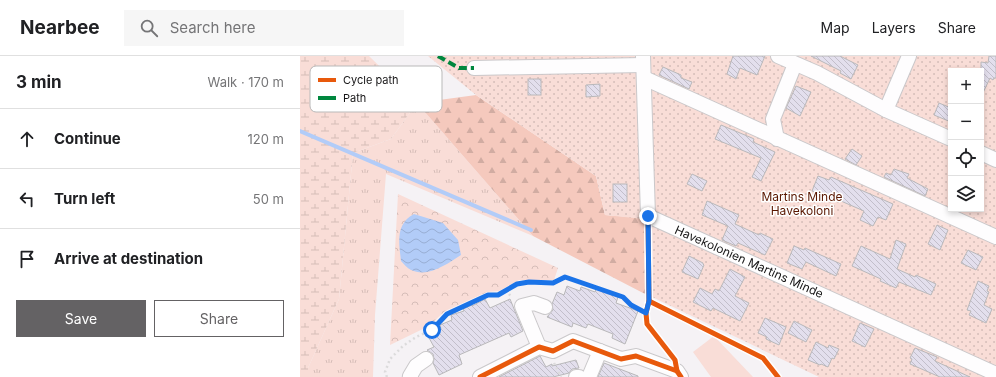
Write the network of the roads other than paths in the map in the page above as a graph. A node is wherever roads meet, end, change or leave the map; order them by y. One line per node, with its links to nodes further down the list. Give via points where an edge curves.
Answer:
1 (778, 56): 3 (street)
2 (909, 56): 6 (street)
3 (795, 64): 6 (street); 8 (street, via 773,119)
4 (643, 66): 5 (street); 8 (street, via 710,109); 16 (street, Havekolonien Martins Minde, via 648,216)
5 (474, 68)
6 (886, 110): 7 (street)
7 (948, 138)
8 (777, 139): 11 (street)
9 (984, 154): 10 (street)
10 (996, 160)
11 (996, 237)
12 (545, 306): 13 (street, via 534,303 522,306)
13 (540, 347): 14 (street, via 553,351 573,341); 18 (street)
14 (600, 351): 19 (street); 20 (street, via 621,359 636,356 677,371)
15 (426, 359): 17 (street, via 416,366)
16 (996, 374)
17 (411, 377)
18 (480, 377)
19 (590, 377)
20 (681, 377)

